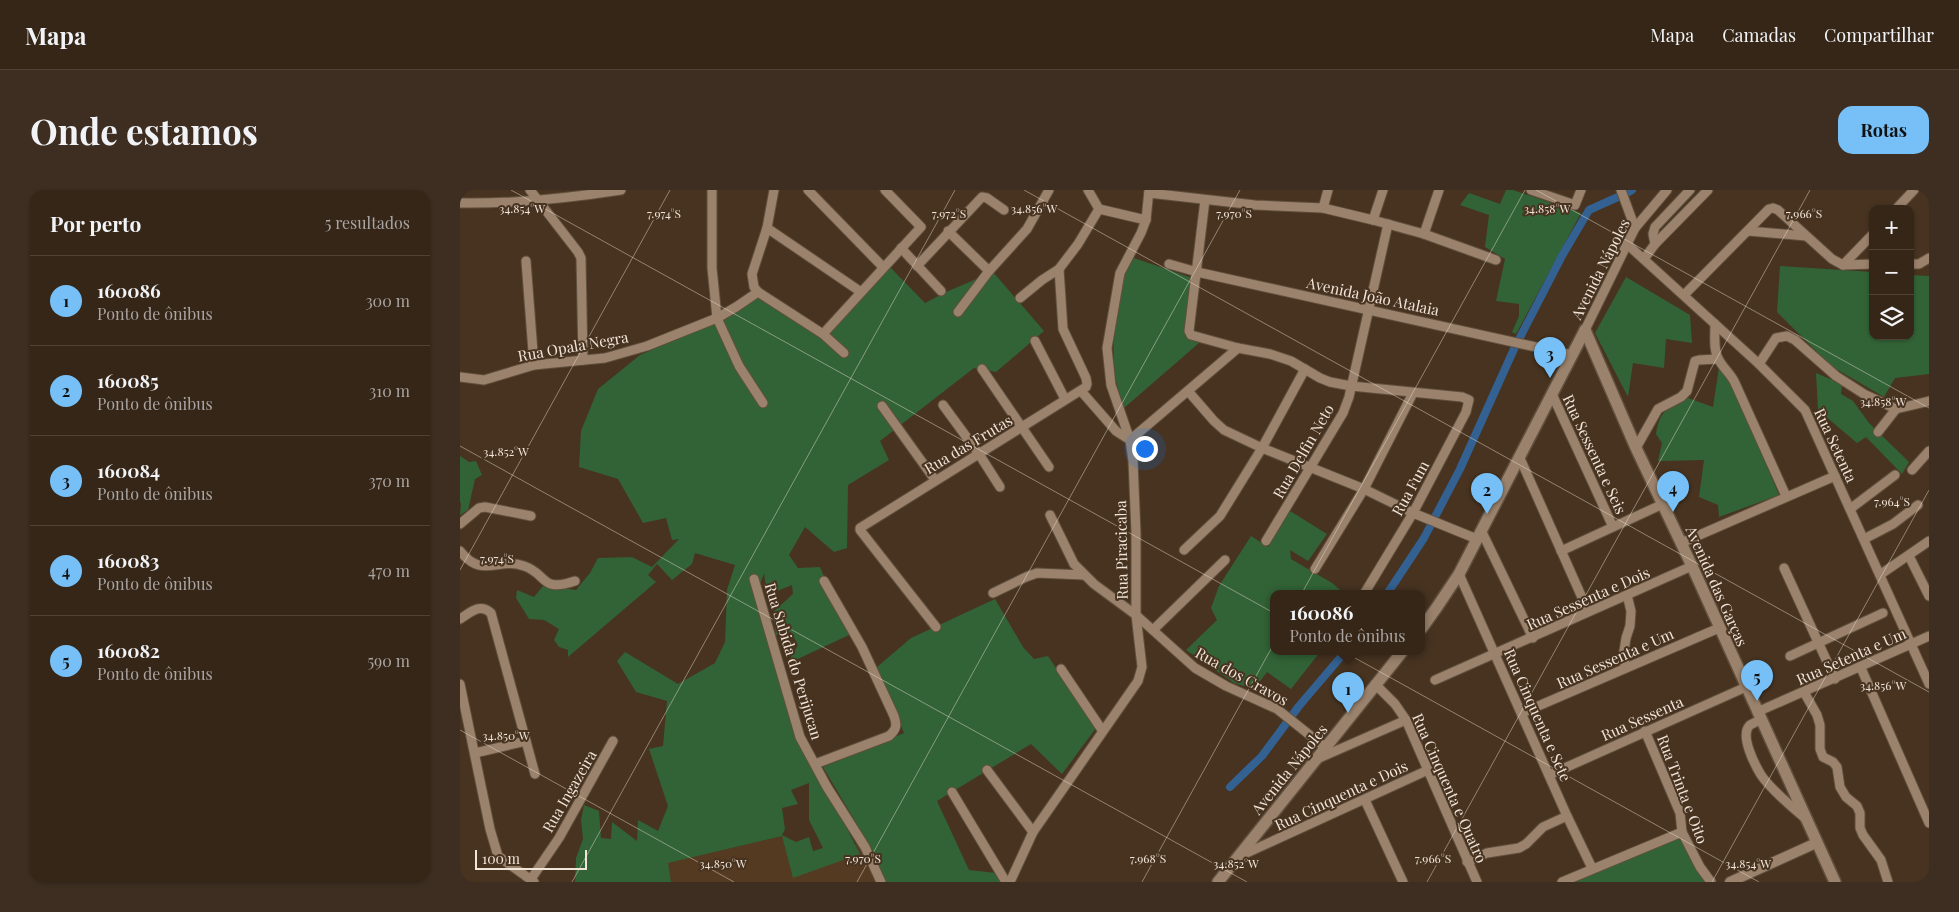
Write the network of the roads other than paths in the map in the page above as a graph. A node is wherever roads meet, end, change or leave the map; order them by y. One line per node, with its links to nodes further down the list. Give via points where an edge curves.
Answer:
1 (530, 190): 20 (street)
2 (621, 190): 20 (street)
3 (712, 190): 60 (street, via 712,268)
4 (774, 190): 30 (street)
5 (808, 190): 49 (street)
6 (885, 190): 39 (street, via 921,227)
7 (1049, 190): 51 (street, via 1027,230)
8 (1088, 190): 25 (street)
9 (1328, 190): 24 (street)
10 (1383, 190): 28 (street)
11 (1439, 190): 34 (street)
12 (1531, 190): 13 (street, via 1575,205)
13 (1581, 190)
14 (1620, 190): 31 (street)
15 (1667, 190): 31 (street, Avenida Nápoles)
16 (1690, 190): 37 (street, via 1655,228)
17 (1708, 190): 37 (street)
18 (1914, 190): 23 (street)
19 (1149, 191): 21 (street); 27 (street, Rua Piracicaba)
20 (536, 199): 22 (street); 68 (street, via 581,258)
21 (1205, 200): 24 (street); 52 (street)
22 (460, 203)
23 (1900, 205)
24 (1323, 208): 28 (street)
25 (1100, 209): 27 (street); 50 (street)
26 (1004, 210): 33 (street, via 982,197)
27 (1146, 220): 88 (street, Rua Piracicaba, via 1120,273 1107,348 1111,385)
28 (1373, 220): 29 (street)
29 (1388, 224): 34 (street); 58 (street, Rua Delfin Neto)
30 (767, 228): 54 (street, via 752,274); 55 (street)
31 (1635, 228): 38 (street, Avenida Nápoles)
32 (1748, 231): 35 (street); 35 (street, via 1773,208); 56 (street)
33 (948, 232): 48 (street); 51 (street)
34 (1424, 234): 43 (street)
35 (1806, 236): 47 (street, via 1832,260)
36 (1869, 238): 47 (street)
37 (1655, 244): 40 (street)
38 (1628, 246): 40 (street, Rua Setenta); 62 (street, Avenida Nápoles)
39 (901, 248): 48 (street); 49 (street)
40 (1644, 258): 56 (street, Rua Setenta)
41 (1929, 258): 46 (street)
42 (526, 260): 71 (street)
43 (1496, 260)
44 (1169, 264): 52 (street, Avenida João Atalaia)
45 (1869, 264): 47 (street)
46 (1914, 264)
47 (1844, 265)
48 (918, 266): 53 (street)
49 (883, 267): 55 (street)
50 (1059, 269): 57 (street); 76 (street, via 1063,329 1086,378)
51 (989, 271): 59 (street)
52 (1197, 272): 58 (street, Avenida João Atalaia); 65 (street, via 1188,332)
53 (941, 290)
54 (758, 292): 60 (street, Rua Opala Negra); 63 (street)
55 (861, 292): 63 (street)
56 (1684, 295): 61 (street, Rua Setenta)
57 (1020, 298)
58 (1368, 309): 67 (street, Avenida João Atalaia); 75 (street, Rua Delfin Neto)
59 (958, 312)
60 (717, 318): 68 (street, Rua Opala Negra, via 647,346 605,358); 82 (street, via 739,366)
61 (1715, 324): 69 (street); 70 (street, Rua Setenta)
62 (1585, 330): 67 (main road, Avenida Nápoles); 90 (main road, Avenida das Garças)
63 (823, 334): 66 (street)
64 (1035, 341): 80 (street)
65 (1238, 348): 73 (street, via 1270,354); 77 (street)
66 (844, 353)
67 (1572, 355): 79 (main road, Avenida Nápoles)
68 (583, 360): 71 (street, Rua Opala Negra)
69 (1718, 360): 90 (street, via 1695,361 1687,391 1658,409); 102 (street, via 1736,383)
70 (1759, 364): 85 (street, via 1776,338 1787,336 1836,376); 98 (street, Rua Setenta, via 1805,410)
71 (534, 365): 74 (street, Rua Opala Negra, via 484,380)
72 (982, 369): 86 (street)
73 (1305, 369): 75 (street, via 1320,378); 89 (street)
74 (460, 376)
75 (1351, 386): 78 (street); 95 (street, Rua Delfin Neto, via 1343,413)
76 (1084, 389): 80 (street, Rua das Frutas); 88 (street, via 1116,431)
77 (1188, 391): 88 (street); 89 (street, via 1218,426)
78 (1414, 393): 101 (street); 106 (street, Rua Fum, via 1469,400 1466,412)
79 (1552, 394): 93 (main road, Avenida Nápoles); 110 (street, Rua Sessenta e Seis)
80 (1065, 399): 86 (street, Rua das Frutas)
81 (1929, 401): 85 (street)
82 (763, 403)
83 (943, 405): 92 (street)
84 (882, 406): 99 (street)
85 (1896, 409): 87 (street)
86 (1023, 427): 92 (street, Rua das Frutas); 94 (street)
87 (1878, 432)
88 (1130, 440): 136 (street, Rua Piracicaba, via 1134,474)
89 (1262, 448): 95 (street); 116 (street, via 1220,516)
90 (1636, 448): 103 (main road, Avenida das Garças)
91 (1929, 451): 96 (street)
92 (979, 454): 99 (street, Rua das Frutas); 100 (street)
93 (1519, 456): 111 (main road, Avenida Nápoles); 117 (street)
94 (1049, 466)
95 (1311, 468): 101 (street); 113 (street, Rua Delfin Neto)
96 (1912, 470)
97 (1895, 475): 105 (street)
98 (1835, 476): 102 (street); 105 (street, Rua Setenta)
99 (935, 480): 139 (street, Rua das Frutas, via 860,530)
100 (1000, 487)
101 (1364, 489): 106 (street); 123 (street)
102 (1786, 496): 115 (street)
103 (1663, 504): 110 (street); 115 (main road, Avenida das Garças)
104 (1918, 505): 112 (street, via 1893,524)
105 (1850, 509): 112 (street, Rua Setenta)
106 (1413, 513): 111 (street); 130 (street, Rua Fum)
107 (1050, 515): 126 (street, Rua dos Cravos, via 1066,550)
108 (531, 516): 109 (street, via 485,507 479,508)
109 (460, 524)
110 (1614, 526): 117 (street)
111 (1479, 535): 124 (main road, Avenida Nápoles); 143 (street)
112 (1864, 539): 125 (street, Rua Setenta)
113 (1266, 541)
114 (1929, 541): 119 (street)
115 (1681, 543): 121 (main road, Avenida das Garças)
116 (1184, 550)
117 (1561, 550): 134 (street)
118 (460, 551): 128 (street, via 468,561 480,566 525,566 556,586)
119 (1909, 556): 125 (street); 133 (street)
120 (1225, 560): 141 (street)
121 (1692, 566): 132 (street, Rua Sessenta e Dois); 140 (main road, Avenida das Garças)
122 (1784, 568): 144 (street)
123 (1315, 569)
124 (1459, 574): 138 (main road, Avenida Nápoles); 146 (street, Rua Cinquenta e Sete)
125 (1881, 574): 145 (street, Rua Setenta)
126 (1084, 575): 131 (street, via 1037,573); 136 (street, Rua dos Cravos)
127 (754, 579): 170 (street, Rua Subida do Perijucan, via 800,737)
128 (575, 581)
129 (824, 581): 170 (street, via 862,647 897,725 889,736)
130 (1366, 590)
131 (993, 593)
132 (1627, 595): 134 (street, Rua Sessenta e Dois); 149 (street, via 1631,611 1624,651)
133 (1929, 596)
134 (1588, 611): 143 (street, Rua Sessenta e Dois)
135 (1883, 614): 144 (street)
136 (1136, 615): 141 (street, Rua dos Cravos); 163 (street, Rua Piracicaba, via 1141,674)
137 (460, 619): 165 (street, via 483,607 491,613)
138 (1425, 624)
139 (936, 627)
140 (1719, 628): 149 (street, Rua Sessenta e Um); 157 (main road, Avenida das Garças)
141 (1153, 630): 167 (street, Rua dos Cravos, via 1195,668 1277,709)
142 (1929, 636): 145 (street, Rua Setenta e Um)
143 (1533, 638): 146 (street, Rua Sessenta e Dois)
144 (1819, 643): 148 (street); 152 (street)
145 (1912, 644): 150 (street, Rua Setenta e Um); 156 (street, Rua Setenta)
146 (1496, 654): 153 (street, Rua Sessenta e Dois); 159 (street, Rua Cinquenta e Sete)
147 (1399, 655): 155 (main road, Avenida Nápoles)
148 (1790, 656)
149 (1625, 668): 159 (street, Rua Sessenta e Um)
150 (1861, 668): 152 (street, Rua Setenta e Um); 178 (street)
151 (1060, 669): 163 (street)
152 (1835, 679): 158 (street, Rua Setenta e Um)
153 (1435, 680)
154 (460, 684): 162 (street)
155 (1375, 684): 161 (street, Rua Cinquenta e Quatro); 167 (main road, Avenida Nápoles)
156 (1929, 684)
157 (1746, 686): 160 (main road, Avenida das Garças); 164 (street, Rua Sessenta)
158 (1804, 692): 160 (street, Rua Setenta e Um); 198 (street, via 1820,725 1823,757 1837,767 1840,787 1857,806 1862,835 1881,860)
159 (1522, 713): 174 (street, Rua Cinquenta e Sete)
160 (1759, 716): 180 (main road, Avenida das Garças); 180 (street, via 1747,729 1745,740 1762,776)
161 (1406, 720): 169 (street); 172 (street, Rua Cinquenta e Quatro)
162 (464, 725): 168 (street)
163 (1102, 730): 182 (street, Rua Piracicaba)
164 (1645, 731): 174 (street, Rua Sessenta); 183 (street, Rua Trinta e Oito, via 1680,813)
165 (526, 741): 168 (street); 173 (street)
166 (613, 741): 188 (street, Rua Ingazeira)
167 (1326, 748): 169 (main road, Avenida Nápoles)
168 (475, 753): 188 (street, via 498,856)
169 (1316, 760): 185 (main road, Avenida Nápoles)
170 (815, 764): 190 (street, Rua Subida do Perijucan, via 865,847)
171 (987, 770): 182 (street)
172 (1428, 770): 177 (street, Rua Cinquenta e Dois); 186 (street, Rua Cinquenta e Quatro)
173 (535, 774)
174 (1549, 775): 179 (street, Rua Cinquenta e Sete)
175 (952, 792): 191 (street)
176 (1929, 796): 178 (street)
177 (1365, 800): 185 (street, Rua Cinquenta e Dois); 189 (street)
178 (1919, 800): 181 (street)
179 (1567, 816): 186 (street, via 1543,827 1518,848 1487,853); 187 (street, Rua Cinquenta e Sete)
180 (1806, 819): 184 (main road, Avenida das Garças)
181 (1929, 822)
182 (1033, 832): 191 (street, Rua Piracicaba)
183 (1682, 832): 187 (street); 195 (street, Rua Trinta e Oito)
184 (1816, 843): 196 (street); 197 (main road, Avenida das Garças)
185 (1237, 858): 192 (main road, Avenida Nápoles)
186 (1467, 862): 193 (street, Rua Cinquenta e Quatro)
187 (1592, 868): 194 (street)
188 (533, 880)
189 (1400, 881)
190 (881, 882)
191 (1008, 882)
192 (1218, 882)
193 (1476, 882)
194 (1562, 882)
195 (1710, 882)
196 (1730, 882)
197 (1834, 882)
198 (1888, 882)

